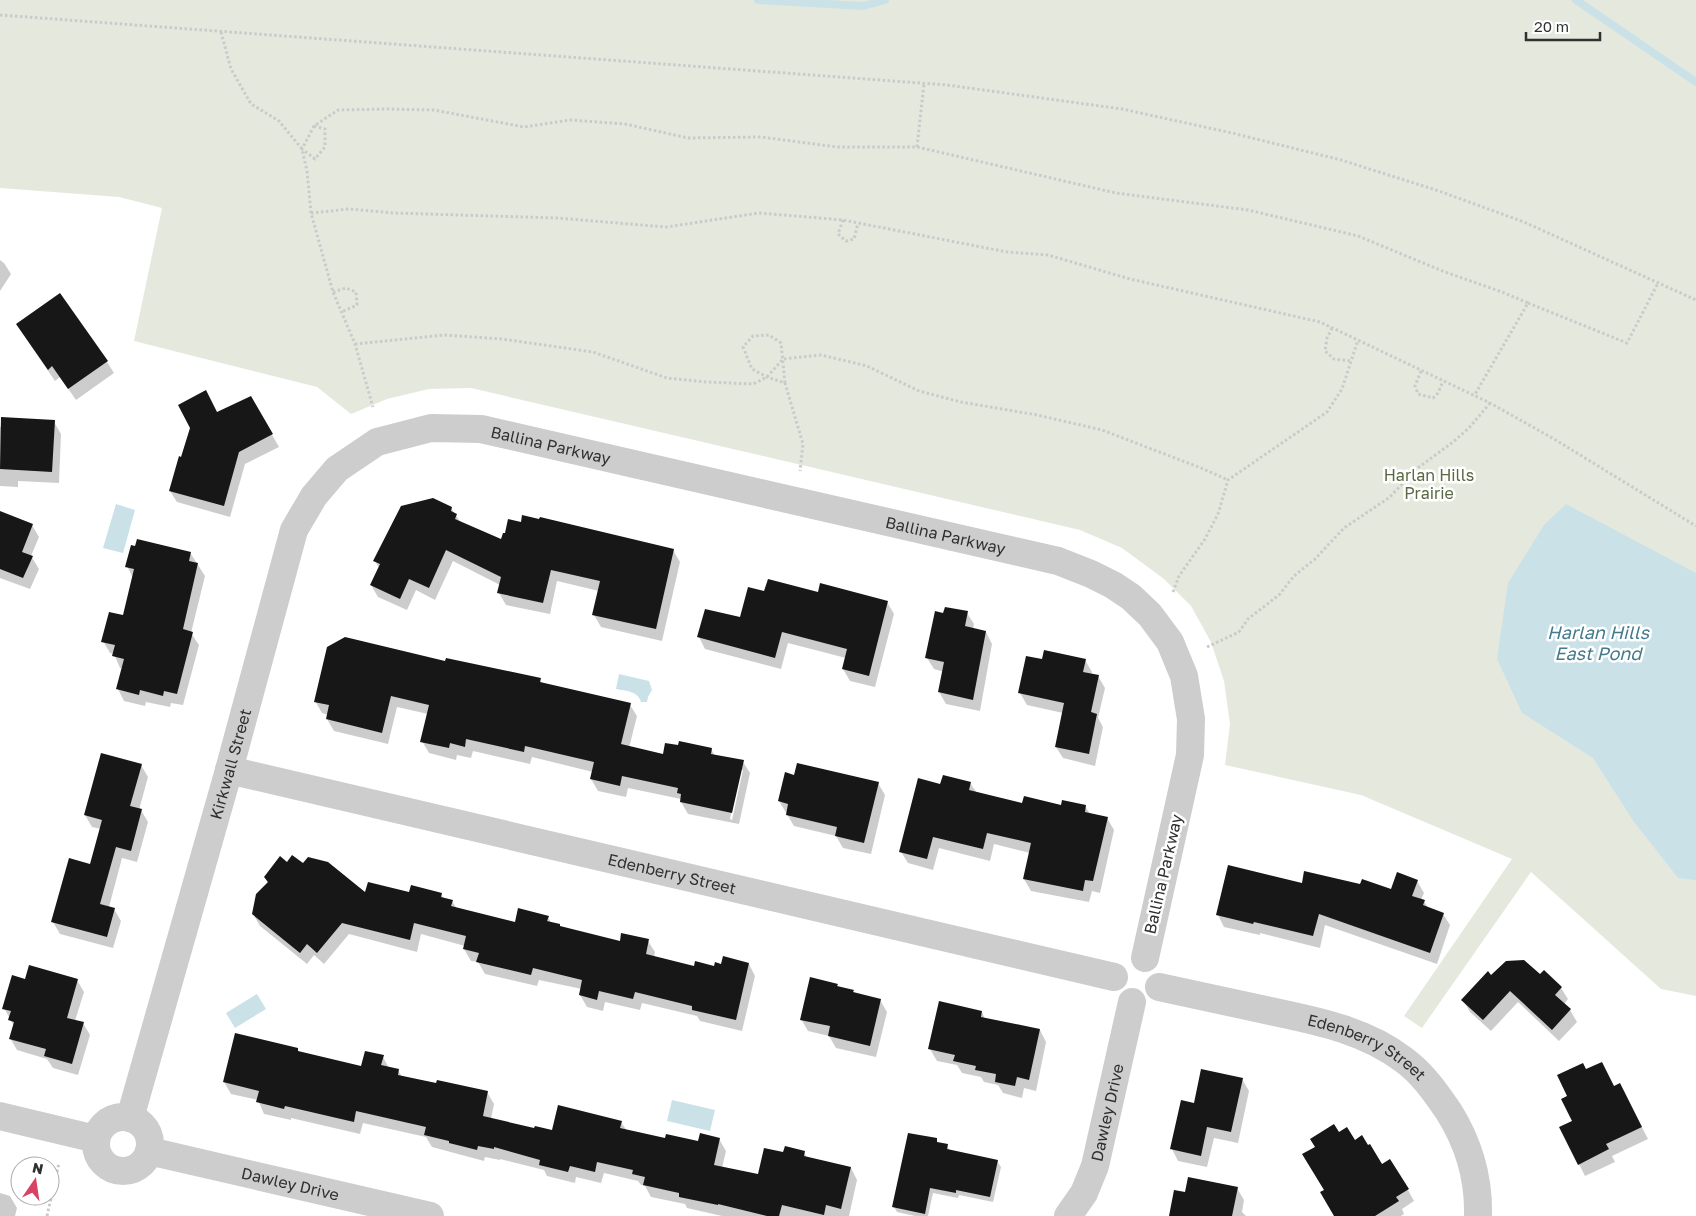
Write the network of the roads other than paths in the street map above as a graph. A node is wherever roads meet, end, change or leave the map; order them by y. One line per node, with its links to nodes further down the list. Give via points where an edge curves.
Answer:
1 (377, 442): 2 (street, Kirkwall Street, via 337,469 314,496 294,530); 3 (street, Ballina Parkway, via 431,428 481,429 1058,562 1091,574 1131,597 1150,615 1170,642 1184,676 1191,719 1190,755)
2 (229, 770): 4 (street, Edenberry Street); 8 (street, Kirkwall Street)
3 (1144, 958): 4 (street, via 1125,960); 5 (street, via 1156,967)
4 (1114, 977): 6 (street, via 1120,995)
5 (1159, 987): 6 (street, via 1145,1001); 13 (street, Edenberry Street, via 1327,1023 1365,1036 1405,1060 1433,1089 1455,1122 1470,1155 1479,1194)
6 (1132, 1002): 12 (street, Dawley Drive, via 1095,1166 1084,1193)
7 (0, 1116): 9 (street)
8 (130, 1118): 9 (street, via 108,1121); 10 (street, via 144,1127 150,1143)
9 (96, 1139): 10 (street, via 99,1157 105,1164 121,1171 138,1166)
10 (149, 1151): 11 (street, Dawley Drive)
11 (430, 1216)
12 (1068, 1216)
13 (1478, 1216)

